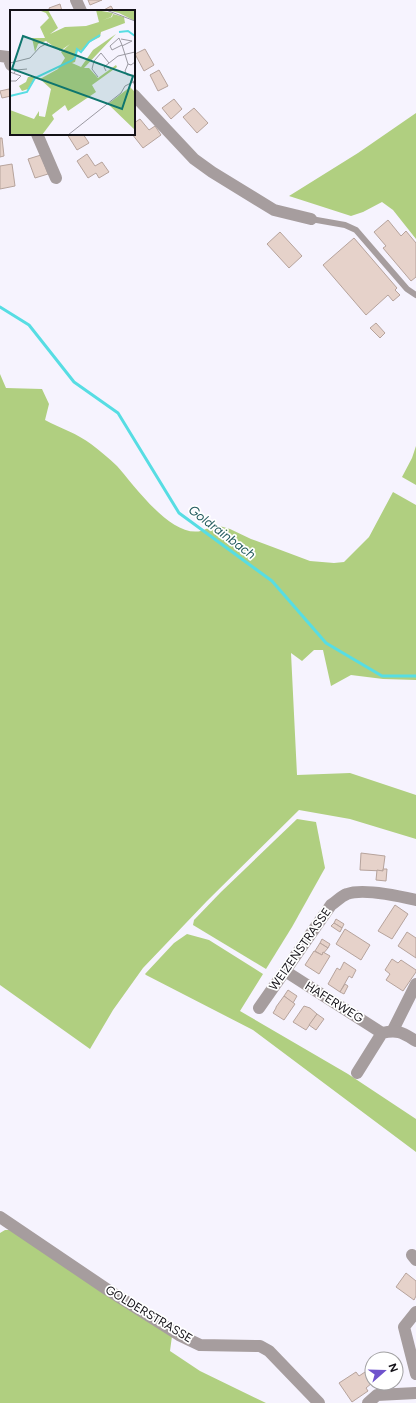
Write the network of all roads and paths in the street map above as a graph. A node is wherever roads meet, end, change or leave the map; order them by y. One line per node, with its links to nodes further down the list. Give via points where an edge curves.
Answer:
1 (76, 0): 2 (street)
2 (81, 10)
3 (0, 56): 4 (street, via 8,57)
4 (10, 62)
5 (135, 96): 8 (street, via 194,159 212,172 274,210)
6 (37, 135): 7 (street)
7 (56, 178)
8 (311, 219): 9 (lane, via 356,230 407,289)
9 (416, 295)
10 (416, 900): 11 (street, WEIZENSTRASSE, via 362,892 347,894 331,905)
11 (285, 971): 13 (street, WEIZENSTRASSE); 14 (street, HAFERWEG)
12 (416, 984): 14 (street)
13 (260, 1008)
14 (388, 1032): 15 (street, HAFERWEG, via 405,1034); 16 (street)
15 (416, 1041)
16 (357, 1073)
17 (0, 1217): 21 (street, GOLDERSTRASSE, via 178,1335 200,1345 260,1346 270,1351)
18 (416, 1312): 19 (street, via 404,1327)
19 (416, 1374)
20 (416, 1393): 22 (street, via 377,1395)
21 (319, 1403)
22 (368, 1403)

